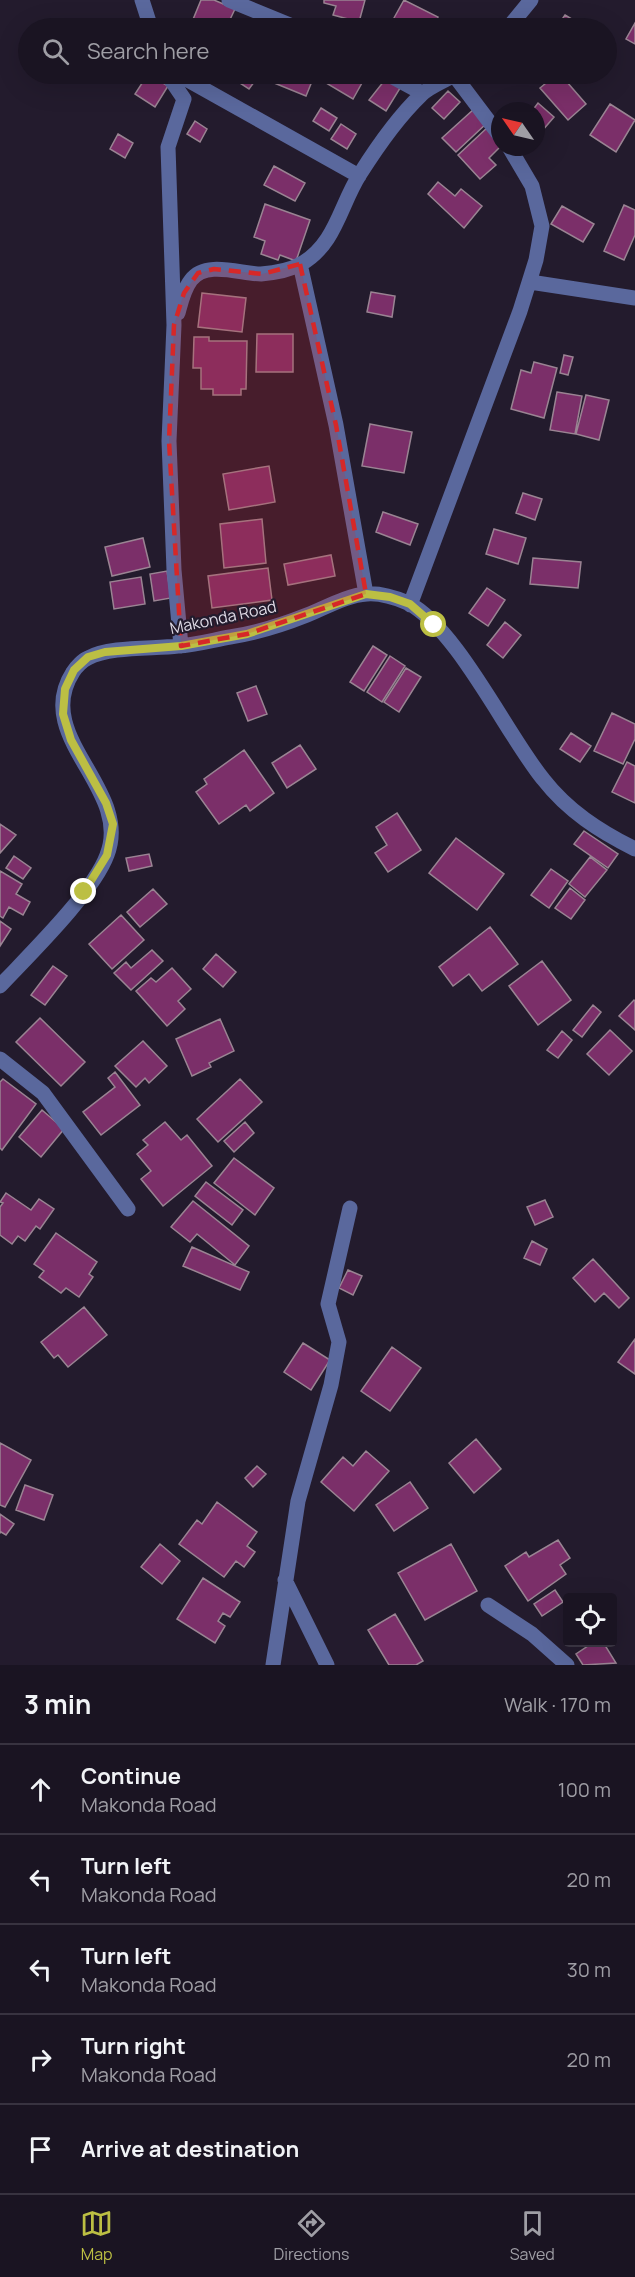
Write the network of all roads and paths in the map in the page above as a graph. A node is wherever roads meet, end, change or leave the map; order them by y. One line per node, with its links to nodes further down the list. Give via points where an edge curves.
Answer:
1 (142, 0): 4 (street)
2 (229, 0): 5 (street)
3 (531, 0): 6 (street)
4 (148, 18)
5 (273, 18)
6 (516, 18)
7 (174, 84): 19 (street, via 184,99 168,147)
8 (195, 84): 15 (street)
9 (405, 84): 12 (street)
10 (438, 84): 12 (street)
11 (462, 84): 13 (street)
12 (422, 93): 15 (street)
13 (491, 124)
14 (514, 156): 17 (street, via 532,186 542,226)
15 (359, 176): 16 (street, via 332,234)
16 (300, 264): 19 (street, via 262,274 214,269 198,273 184,293); 20 (street, via 336,425)
17 (530, 282): 18 (street); 21 (street)
18 (635, 298)
19 (174, 324): 22 (street, via 169,441)
20 (366, 594): 21 (street, Makonda Road); 22 (street, Makonda Road, via 247,634)
21 (410, 604): 23 (street, Makonda Road, via 454,649 543,779 565,804 595,829)
22 (181, 646): 24 (street, Makonda Road, via 105,652 88,657 74,670 65,689 63,714 71,740 110,814 113,824 107,855 84,892)
23 (635, 849)
24 (0, 986)
25 (0, 1059): 27 (street, via 43,1093)
26 (350, 1208): 28 (street, via 328,1304 339,1342 332,1385 298,1501)
27 (128, 1209)
28 (285, 1580): 30 (street); 31 (street)
29 (488, 1605): 32 (street, via 532,1634)
30 (273, 1665)
31 (327, 1665)
32 (567, 1665)

